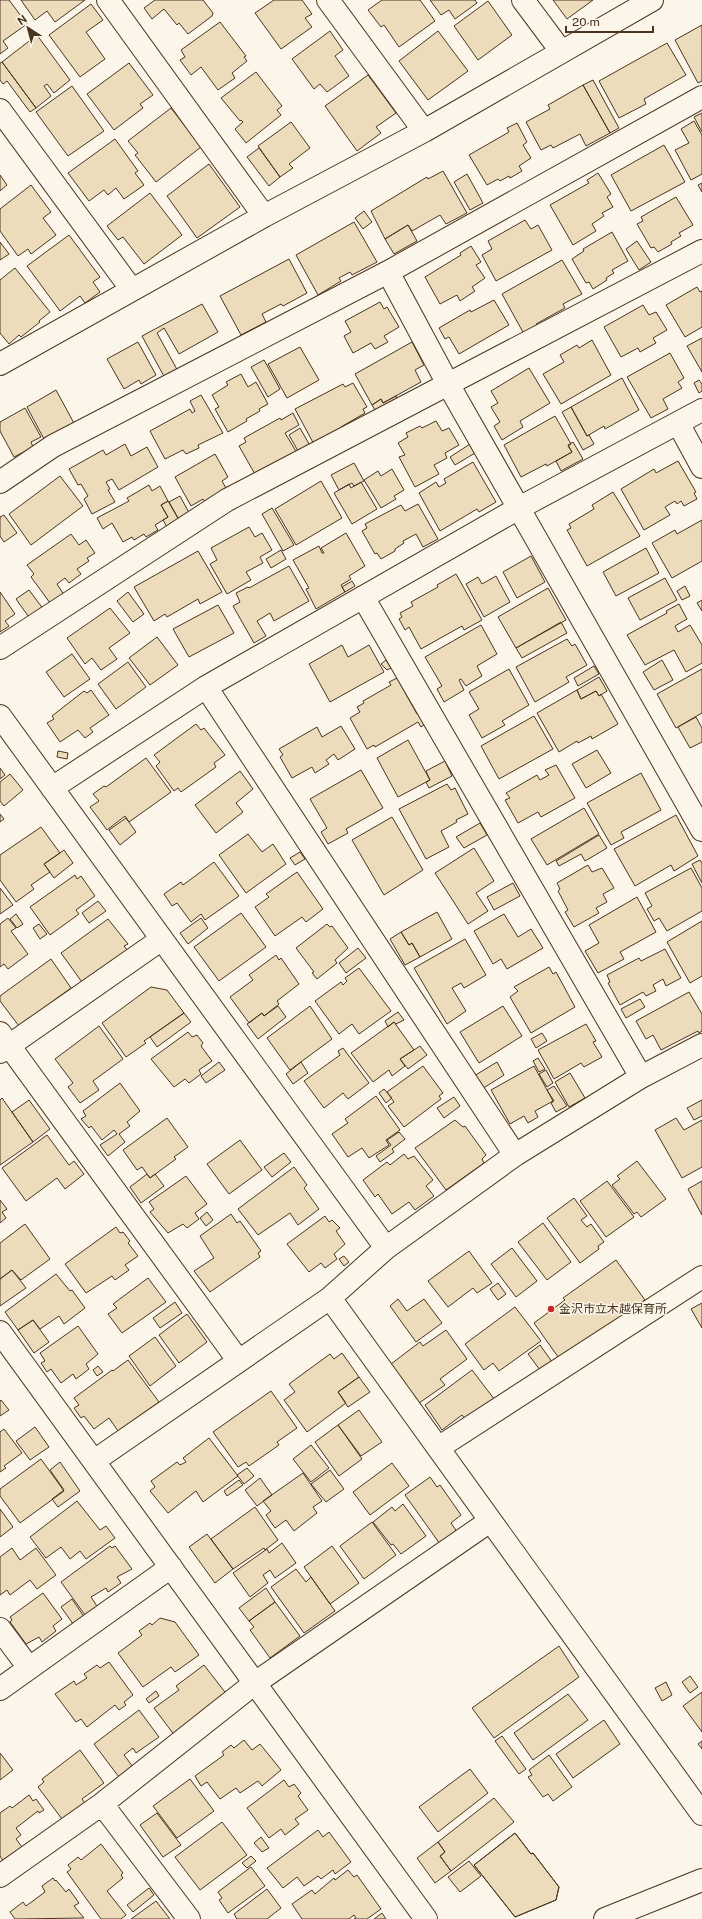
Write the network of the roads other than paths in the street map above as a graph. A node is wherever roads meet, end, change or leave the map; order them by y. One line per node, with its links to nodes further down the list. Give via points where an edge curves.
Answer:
1 (108, 0): 9 (street)
2 (328, 0): 8 (street)
3 (523, 0): 5 (street)
4 (652, 0): 5 (street)
5 (561, 51): 8 (street)
6 (702, 97): 11 (street)
7 (0, 110): 12 (street)
8 (424, 131): 9 (street)
9 (264, 216): 12 (street)
10 (702, 251): 14 (street)
11 (388, 272): 14 (street); 18 (street, via 54,446)
12 (132, 290): 13 (street)
13 (0, 364)
14 (448, 384): 19 (street); 21 (street, via 227,500)
15 (702, 410): 16 (street)
16 (678, 423): 17 (street); 19 (street)
17 (702, 467)
18 (0, 482)
19 (519, 508): 20 (street); 25 (street)
20 (363, 597): 22 (street); 29 (street)
21 (0, 648)
22 (206, 687): 24 (street); 30 (street)
23 (0, 716): 24 (street)
24 (52, 788): 26 (street)
25 (702, 830)
26 (162, 939): 27 (street); 31 (street)
27 (3, 1043): 35 (street)
28 (702, 1045): 29 (street)
29 (641, 1077): 30 (street)
30 (515, 1155): 31 (street)
31 (386, 1248): 33 (street)
32 (702, 1277): 36 (street)
33 (330, 1298): 35 (street); 36 (street)
34 (0, 1332): 37 (street)
35 (238, 1360): 37 (street)
36 (438, 1448): 38 (street)
37 (94, 1461): 39 (street)
38 (490, 1520): 42 (street); 45 (street)
39 (171, 1567): 41 (street); 42 (street)
40 (0, 1629): 41 (street)
41 (29, 1668): 43 (street)
42 (255, 1683): 44 (street); 49 (street)
43 (0, 1689)
44 (102, 1804): 46 (street); 48 (street)
45 (702, 1814)
46 (0, 1876)
47 (702, 1880): 50 (street)
48 (189, 1919)
49 (426, 1919)
50 (605, 1919)

